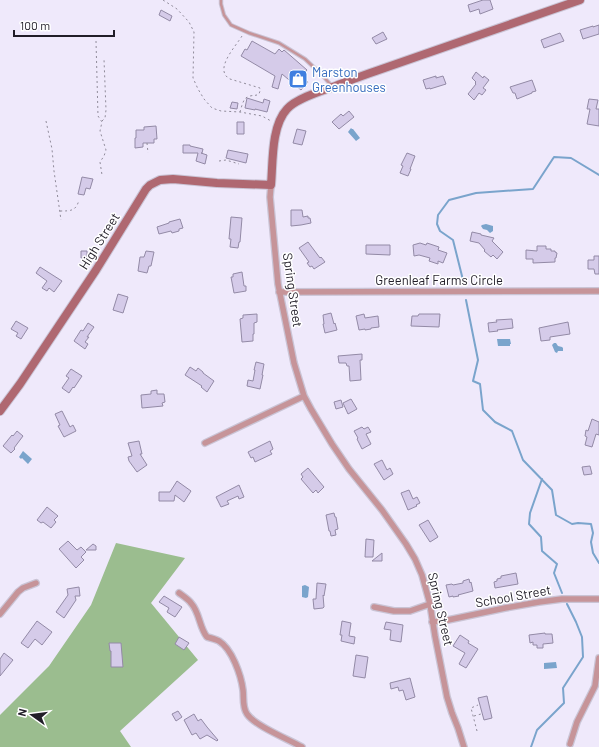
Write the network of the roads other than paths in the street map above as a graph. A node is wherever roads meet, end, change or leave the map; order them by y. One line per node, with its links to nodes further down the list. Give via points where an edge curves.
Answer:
1 (221, 0): 3 (lane, via 224,15 231,25 279,43 305,59)
2 (580, 0): 3 (street, Spring Street)
3 (332, 87): 4 (street, Spring Street, via 312,94 284,112 275,137)
4 (271, 185): 6 (street, Spring Street); 8 (street, High Street, via 173,179 160,180 146,188 96,270)
5 (599, 291): 6 (street, Greenleaf Farms Circle)
6 (279, 292): 7 (street, Spring Street, via 294,363)
7 (304, 396): 9 (street); 13 (street, Spring Street, via 332,444 409,549 422,575)
8 (0, 411)
9 (205, 443)
10 (36, 583): 15 (street, via 18,592)
11 (179, 593): 19 (street, via 191,602 207,637 220,642 231,656 240,676 246,713 252,720)
12 (599, 599): 16 (street, School Street, via 539,602)
13 (430, 604): 14 (street, via 410,611); 16 (street, Spring Street)
14 (374, 607)
15 (0, 614)
16 (432, 622): 20 (street, Spring Street, via 447,697)
17 (599, 658): 18 (street, via 595,686 577,722)
18 (569, 746)
19 (302, 747)
20 (464, 747)

